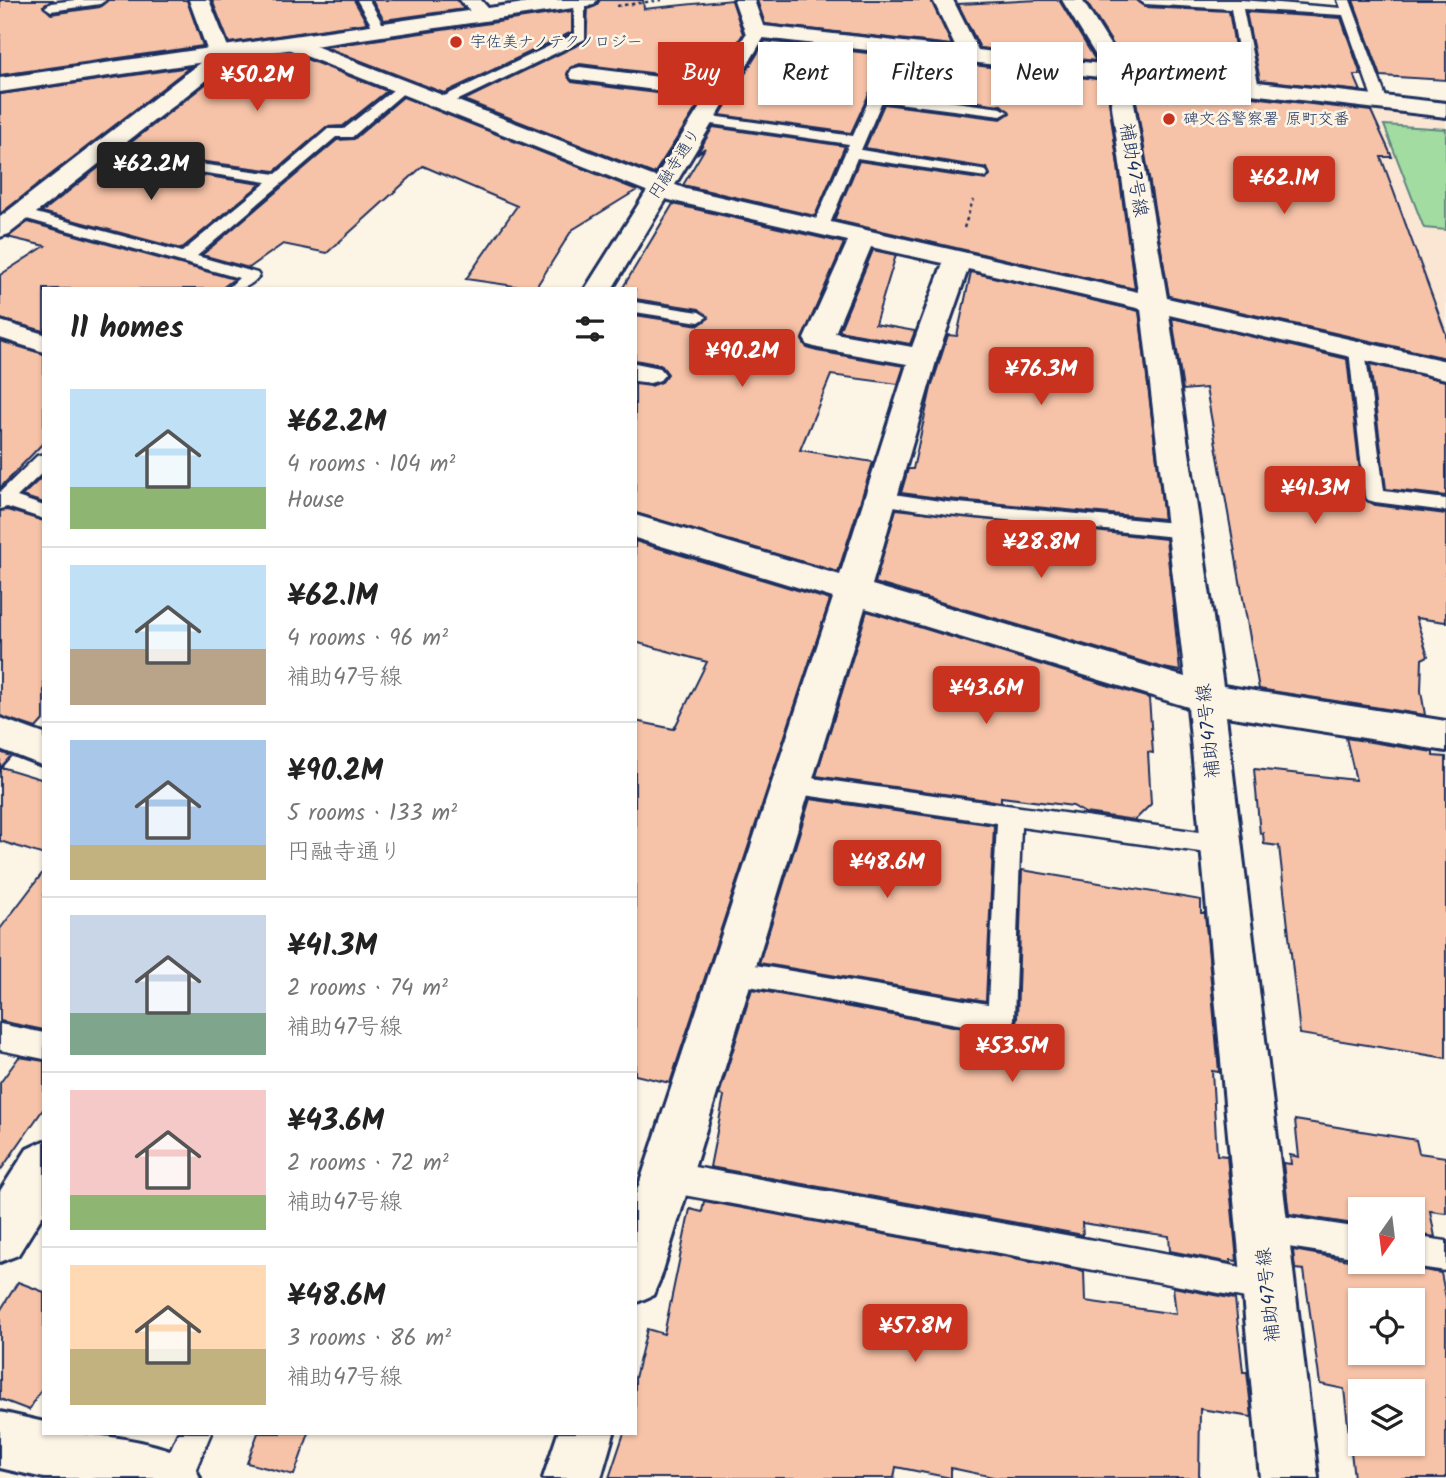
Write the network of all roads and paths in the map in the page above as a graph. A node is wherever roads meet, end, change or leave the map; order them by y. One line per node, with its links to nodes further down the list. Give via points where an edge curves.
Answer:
1 (100, 0): 11 (lane)
2 (199, 0): 19 (street)
3 (363, 0): 13 (lane)
4 (744, 0): 14 (street)
5 (943, 0): 15 (street)
6 (1072, 0): 16 (street, 補助47号線)
7 (1145, 0): 9 (lane)
8 (583, 1): 12 (street); 28 (lane, via 581,36)
9 (1236, 3): 10 (lane); 27 (lane)
10 (1346, 6): 29 (lane)
11 (51, 7)
12 (477, 7): 13 (street)
13 (380, 30): 17 (street)
14 (755, 31): 18 (street); 20 (street, 円融寺通り)
15 (964, 42)
16 (1098, 42)
17 (290, 43): 19 (street); 26 (street)
18 (867, 44)
19 (219, 52): 25 (street); 38 (street, via 216,61)
20 (744, 54)
21 (977, 58): 22 (street)
22 (1097, 72)
23 (580, 74): 24 (street)
24 (658, 84)
25 (0, 85)
26 (402, 87): 28 (street); 40 (lane, via 347,134 333,132)
27 (1252, 88): 29 (street)
28 (441, 103): 41 (street)
29 (1381, 103): 34 (street)
30 (713, 105): 36 (street, 円融寺通り)
31 (873, 105): 37 (lane)
32 (943, 105): 35 (lane)
33 (1123, 105): 50 (street, 補助47号線)
34 (1446, 110)
35 (1001, 112)
36 (704, 119): 37 (lane); 41 (street, 円融寺通り)
37 (855, 147): 39 (lane); 43 (lane)
38 (97, 153): 40 (lane); 42 (street)
39 (981, 174)
40 (279, 179): 46 (lane)
41 (659, 189): 43 (street); 49 (street, 円融寺通り)
42 (21, 213): 44 (street); 46 (lane)
43 (821, 226): 45 (street)
44 (0, 229)
45 (863, 236): 47 (street); 56 (street, via 818,339)
46 (185, 258): 48 (lane, via 251,276)
47 (958, 260): 50 (street); 56 (street)
48 (237, 287)
49 (599, 287)
50 (1154, 304): 55 (street); 64 (street, 補助47号線)
51 (637, 307): 52 (lane)
52 (699, 317)
53 (0, 329): 54 (street)
54 (42, 342)
55 (1357, 350): 57 (street); 61 (lane, via 1375,496)
56 (923, 358): 59 (street)
57 (1446, 370)
58 (42, 462): 60 (lane)
59 (880, 498): 64 (lane); 65 (street)
60 (1, 500): 62 (lane)
61 (1446, 505)
62 (42, 512)
63 (637, 527): 65 (street)
64 (1186, 531): 66 (street, 補助47号線)
65 (852, 593): 66 (street); 70 (street)
66 (1206, 698): 68 (street); 72 (street, 補助47号線)
67 (0, 733): 69 (street)
68 (1446, 736)
69 (42, 750)
70 (790, 784): 71 (lane); 73 (street)
71 (1009, 816): 72 (lane); 73 (lane, via 1002,1019)
72 (1221, 845): 78 (street, 補助47号線)
73 (731, 973): 77 (street)
74 (0, 1037): 75 (lane)
75 (42, 1046)
76 (42, 1169): 79 (street)
77 (667, 1177): 83 (street); 84 (lane)
78 (1262, 1228): 80 (lane); 84 (street, 補助47号線)
79 (0, 1237)
80 (1348, 1241)
81 (1425, 1253): 82 (lane)
82 (1446, 1256)
83 (637, 1271)
84 (1268, 1287): 90 (street, 補助47号線)
85 (194, 1435): 88 (lane)
86 (585, 1435): 89 (street)
87 (0, 1440): 88 (street)
88 (173, 1478)
89 (572, 1478)
90 (1289, 1478)

